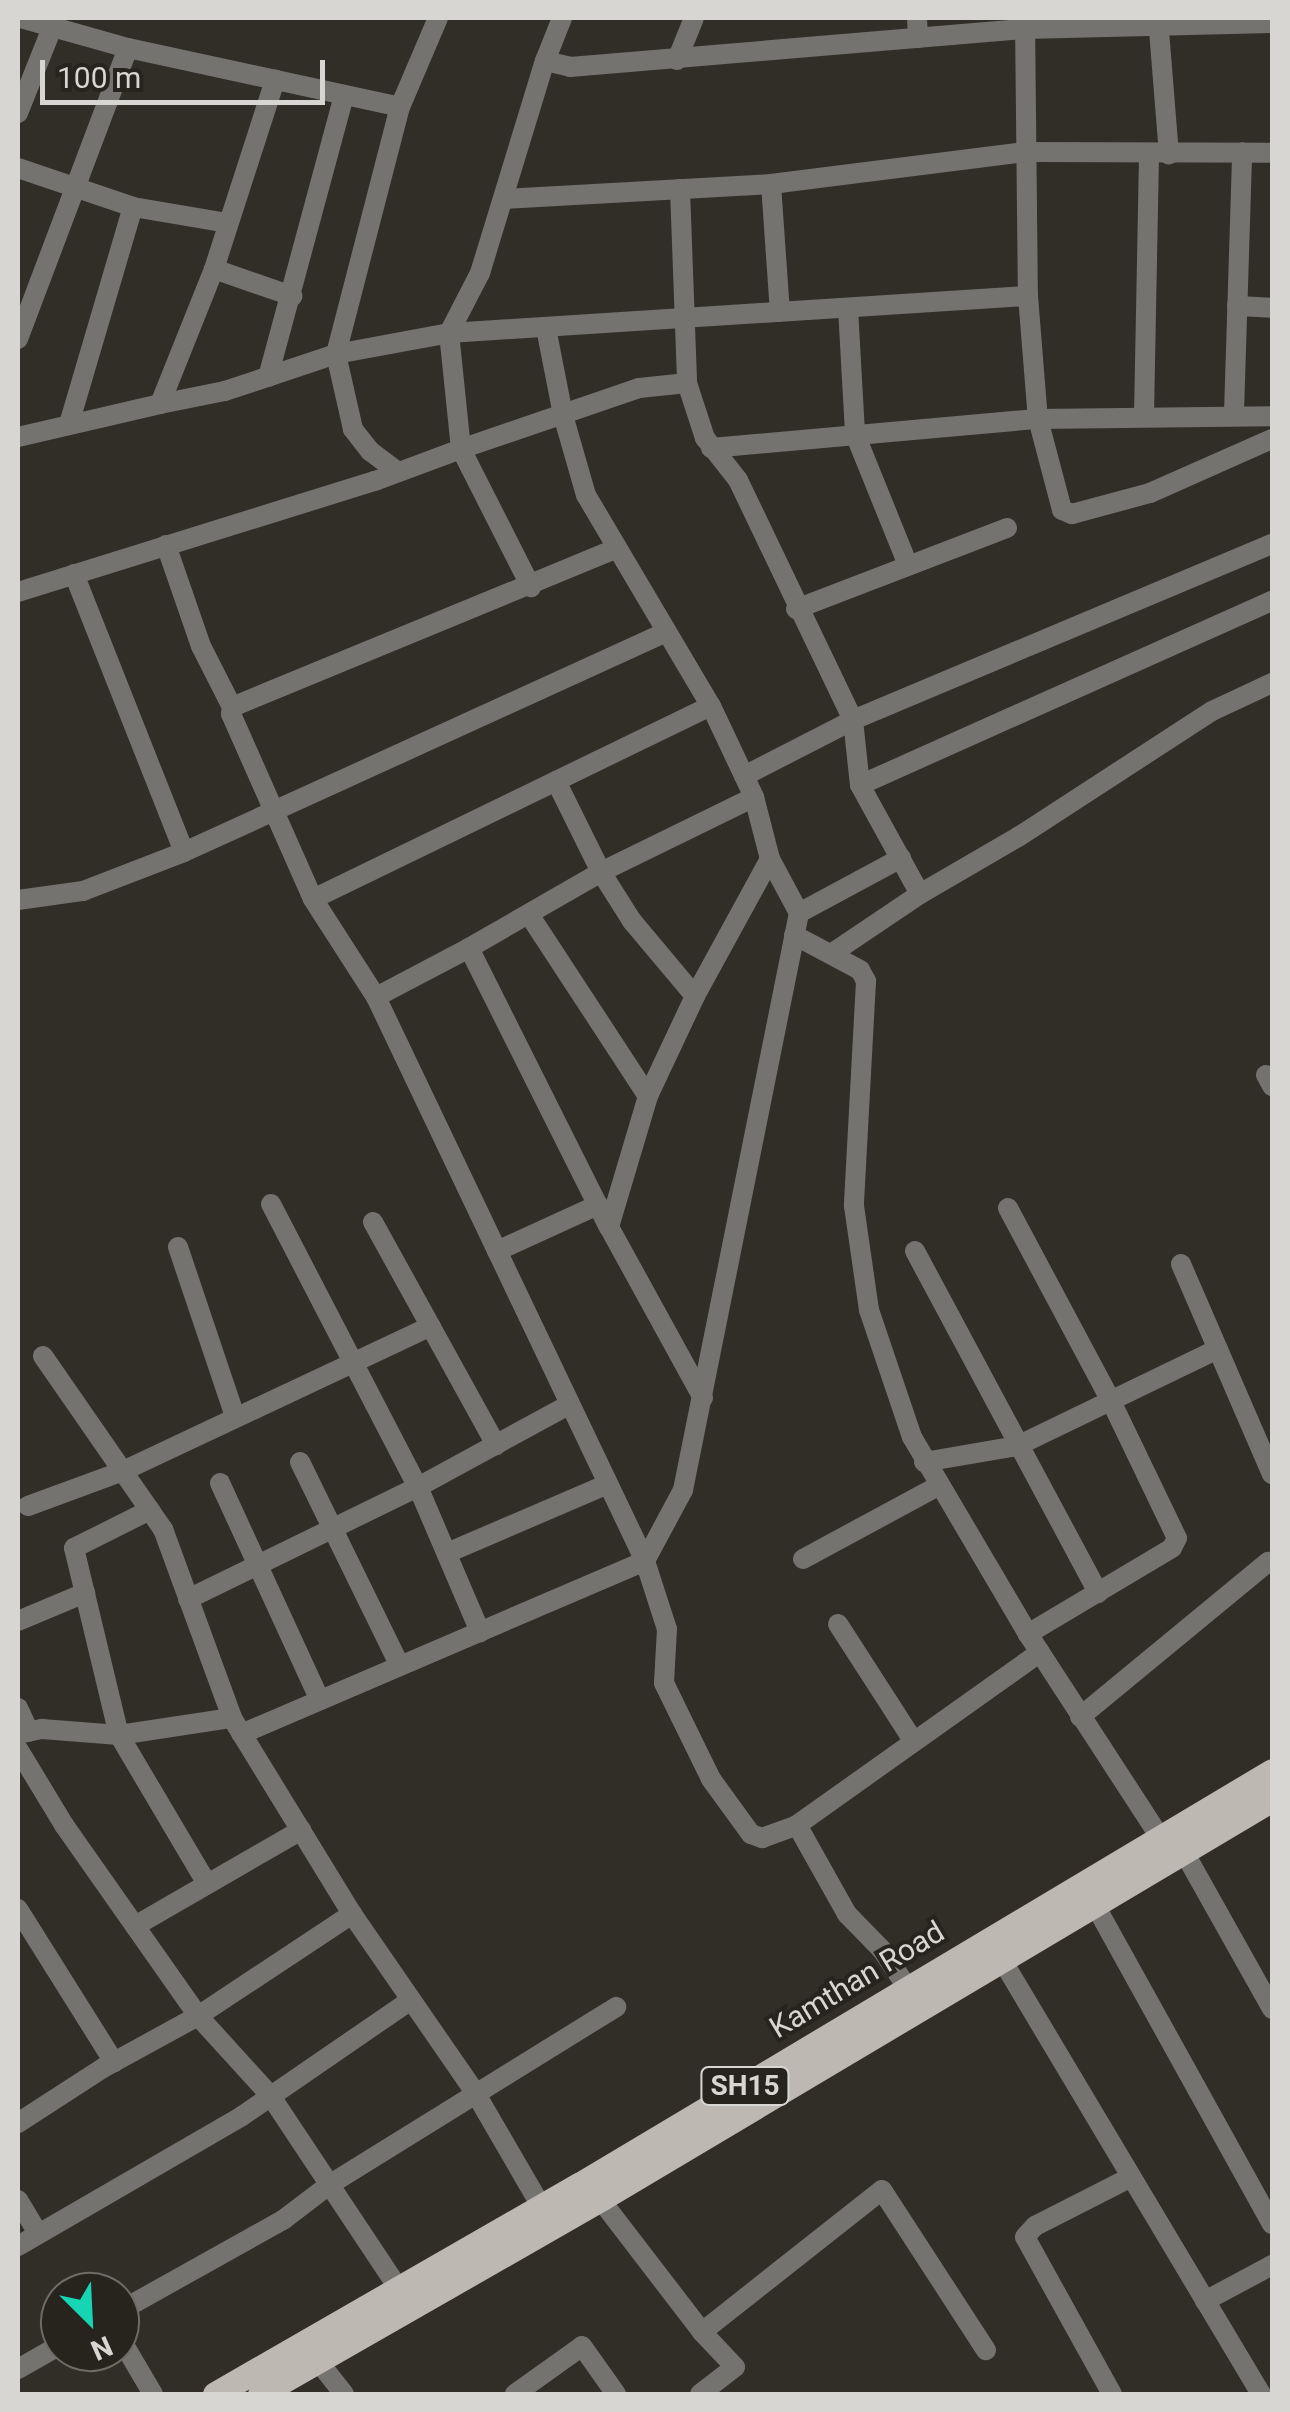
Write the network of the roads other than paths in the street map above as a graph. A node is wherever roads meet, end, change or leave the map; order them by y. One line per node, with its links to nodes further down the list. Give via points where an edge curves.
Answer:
1 (21, 18): 6 (street)
2 (438, 18): 15 (street)
3 (562, 18): 12 (street)
4 (694, 18): 11 (street)
5 (1158, 22): 7 (street); 8 (street); 20 (street)
6 (53, 23): 10 (street); 16 (street)
7 (1272, 23)
8 (1025, 24): 9 (street); 17 (street)
9 (918, 28): 11 (street)
10 (128, 48): 13 (street); 24 (street)
11 (677, 60): 12 (street, via 570,67)
12 (546, 61): 25 (street)
13 (275, 80): 14 (street); 27 (street)
14 (344, 96): 15 (street); 29 (street)
15 (400, 107): 39 (street)
16 (18, 113)
17 (1025, 152): 20 (street); 22 (street); 30 (street)
18 (1242, 152): 19 (street); 20 (street); 31 (street)
19 (1272, 152)
20 (1159, 155): 45 (street)
21 (18, 168): 24 (street)
22 (771, 184): 23 (street); 34 (street)
23 (680, 189): 25 (street); 35 (street)
24 (75, 190): 26 (street); 38 (street)
25 (505, 199): 37 (street, via 480,274)
26 (132, 208): 27 (street); 48 (street)
27 (228, 223): 28 (street)
28 (214, 269): 29 (street); 42 (street)
29 (292, 296): 40 (street)
30 (1028, 296): 32 (street); 47 (street)
31 (1237, 306): 33 (street); 43 (street)
32 (848, 308): 34 (street); 49 (street)
33 (1272, 308)
34 (780, 312): 35 (street)
35 (687, 317): 36 (street); 41 (street)
36 (546, 328): 37 (street); 44 (street)
37 (449, 333): 39 (street); 53 (street)
38 (18, 339)
39 (336, 354): 40 (street); 54 (street, via 353,429)
40 (268, 377): 42 (street)
41 (687, 382): 44 (street, via 639,388); 52 (street)
42 (160, 404): 48 (street)
43 (1234, 414): 45 (street); 46 (street)
44 (562, 415): 53 (street); 58 (street, via 586,495)
45 (1144, 416): 47 (street)
46 (1272, 416)
47 (1038, 419): 49 (street); 51 (street, via 1068,514 1150,493)
48 (68, 424): 50 (street)
49 (855, 434): 52 (street); 59 (street)
50 (18, 437)
51 (1272, 440)
52 (711, 448): 64 (street, via 738,480)
53 (461, 449): 54 (street); 61 (street)
54 (398, 472): 57 (street)
55 (1008, 528): 59 (street)
56 (1272, 544): 69 (street)
57 (166, 546): 60 (street); 68 (street, via 201,646)
58 (616, 549): 61 (street); 65 (street)
59 (908, 563): 64 (street)
60 (74, 574): 62 (street); 75 (street)
61 (531, 588): 68 (street)
62 (18, 592)
63 (1272, 601): 72 (street)
64 (796, 609): 69 (street)
65 (664, 633): 67 (street); 74 (street)
66 (1272, 683): 79 (street, via 1212,711)
67 (711, 706): 70 (street); 71 (street)
68 (232, 707): 74 (street)
69 (853, 720): 70 (street); 72 (street)
70 (744, 776): 73 (street)
71 (556, 782): 78 (street); 80 (street)
72 (860, 785): 76 (street)
73 (754, 797): 77 (street); 78 (street)
74 (275, 812): 75 (street); 80 (street)
75 (184, 852): 81 (street, via 83,892)
76 (901, 858): 79 (street); 82 (street)
77 (770, 859): 82 (street); 87 (street)
78 (601, 872): 83 (street); 87 (street, via 632,921)
79 (920, 894): 86 (street)
80 (313, 899): 88 (street)
81 (18, 900)
82 (799, 912): 84 (street)
83 (530, 916): 85 (street); 89 (street)
84 (794, 935): 86 (street); 103 (street)
85 (469, 948): 88 (street); 91 (street)
86 (831, 954): 110 (street, via 860,970 869,993 854,1206 869,1310)
87 (696, 996): 89 (street)
88 (376, 997): 96 (street)
89 (648, 1096): 94 (street)
90 (270, 1204): 102 (street)
91 (598, 1205): 94 (street); 96 (street)
92 (1008, 1208): 104 (street)
93 (374, 1222): 99 (street)
94 (609, 1227): 103 (street)
95 (178, 1247): 106 (street)
96 (497, 1251): 105 (street)
97 (916, 1252): 108 (street)
98 (1181, 1264): 100 (street)
99 (431, 1326): 102 (street); 107 (street)
100 (1218, 1349): 104 (street); 112 (street)
101 (43, 1356): 111 (street)
102 (354, 1364): 106 (street); 116 (street)
103 (703, 1398): 122 (street, via 683,1490)
104 (1111, 1401): 108 (street); 125 (street, via 1177,1538 1172,1548)
105 (570, 1404): 107 (street); 114 (street)
106 (235, 1416): 111 (street)
107 (496, 1445): 116 (street)
108 (1017, 1446): 110 (street); 125 (street)
109 (300, 1462): 119 (street)
110 (924, 1462): 115 (street)
111 (123, 1471): 117 (street); 118 (street)
112 (1272, 1474)
113 (220, 1483): 124 (street)
114 (608, 1484): 120 (street); 122 (street)
115 (938, 1486): 121 (street); 131 (street)
116 (418, 1487): 119 (street); 120 (street)
117 (28, 1506)
118 (150, 1510): 126 (street, via 74,1548); 127 (street)
119 (334, 1528): 124 (street); 132 (street)
120 (446, 1553): 130 (street)
121 (803, 1559)
122 (644, 1562): 130 (street); 142 (street, via 665,1620 664,1683 711,1779 751,1834 762,1838)
123 (1271, 1565): 135 (street)
124 (258, 1566): 127 (street); 133 (street)
125 (1098, 1592): 131 (street)
126 (85, 1593): 128 (street); 137 (street)
127 (188, 1599): 136 (street)
128 (18, 1620)
129 (838, 1624): 139 (street)
130 (480, 1632): 132 (street)
131 (1034, 1643): 135 (street); 139 (street)
132 (400, 1666): 133 (street)
133 (320, 1700): 136 (street)
134 (18, 1708): 138 (street)
135 (1080, 1717): 144 (street)
136 (237, 1726): 137 (street); 143 (street)
137 (118, 1735): 138 (street); 147 (street)
138 (21, 1738): 151 (street, via 64,1825)
139 (914, 1742): 142 (street)
140 (1272, 1771): 144 (main road, Kamthan Road / SH15)
141 (1272, 1798): 145 (main road, Kamthan Road / SH15)
142 (797, 1825): 153 (street, via 848,1914)
143 (300, 1830): 147 (street); 150 (street)
144 (1160, 1839): 146 (main road, Kamthan Road / SH15)
145 (1184, 1852): 146 (main road, Kamthan Road / SH15); 156 (street)
146 (1142, 1864): 148 (main road, Kamthan Road / SH15); 153 (main road, Kamthan Road / SH15)
147 (208, 1884): 151 (street)
148 (1095, 1905): 152 (main road, Kamthan Road / SH15); 168 (street)
149 (18, 1909): 159 (street)
150 (352, 1914): 154 (street); 158 (street)
151 (135, 1926): 158 (street)
152 (1002, 1960): 157 (main road, Kamthan Road / SH15); 163 (street)
153 (907, 1986): 157 (street); 167 (main road, Kamthan Road / SH15)
154 (412, 2000): 160 (street); 161 (street)
155 (616, 2007): 160 (street)
156 (1272, 2009)
157 (921, 2010): 165 (main road, Kamthan Road / SH15)
158 (198, 2016): 159 (street); 161 (street)
159 (114, 2062): 162 (street)
160 (476, 2094): 164 (street); 167 (street)
161 (270, 2096): 164 (street); 169 (street)
162 (18, 2122)
163 (1131, 2177): 174 (street); 188 (street, via 1025,2237)
164 (329, 2186): 172 (street); 173 (street)
165 (600, 2199): 172 (main road, Kamthan Road / SH15); 175 (street)
166 (18, 2200): 169 (street)
167 (542, 2206): 172 (main road, Kamthan Road / SH15)
168 (1272, 2224)
169 (38, 2233): 170 (street)
170 (18, 2246)
171 (1272, 2265): 174 (street)
172 (405, 2298): 178 (main road, Kamthan Road / SH15); 182 (main road, Kamthan Road / SH15)
173 (140, 2300)
174 (1205, 2301): 189 (street)
175 (702, 2332): 176 (street, via 882,2190); 187 (street, via 735,2367)
176 (986, 2350)
177 (40, 2356): 179 (street)
178 (318, 2361): 183 (main road, Kamthan Road / SH15); 184 (street)
179 (18, 2369)
180 (140, 2372): 181 (street)
181 (153, 2394)
182 (215, 2394)
183 (260, 2394)
184 (344, 2394)
185 (515, 2394): 186 (street, via 582,2346)
186 (616, 2394)
187 (700, 2394)
188 (1112, 2394)
189 (1261, 2394)

